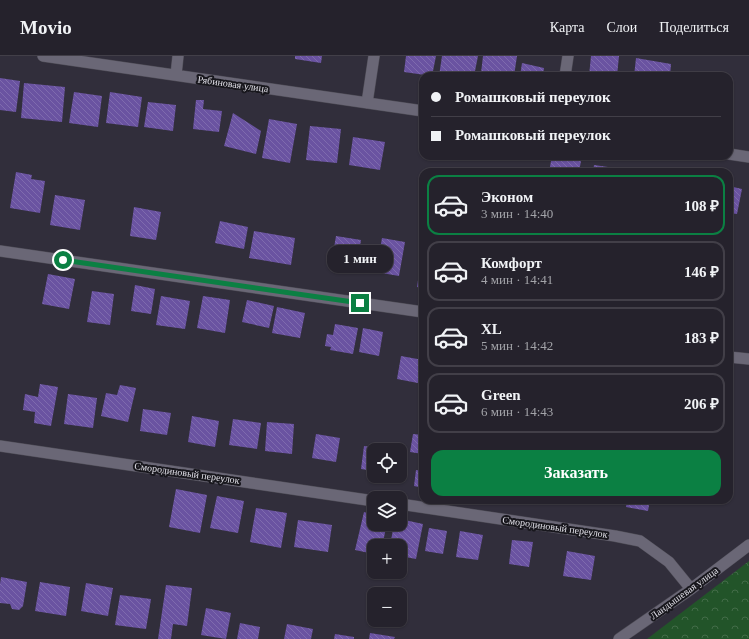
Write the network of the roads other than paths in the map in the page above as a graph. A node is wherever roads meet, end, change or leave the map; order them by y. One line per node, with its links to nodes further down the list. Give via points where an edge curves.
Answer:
1 (43, 56): 5 (street, Рябиновая улица)
2 (178, 56): 7 (street)
3 (374, 56): 8 (street)
4 (568, 56): 6 (street)
5 (71, 58): 7 (street, Рябиновая улица)
6 (566, 72)
7 (176, 75): 8 (street, Рябиновая улица)
8 (368, 103): 9 (street, Рябиновая улица)
9 (419, 110)
10 (733, 155): 11 (street)
11 (749, 157)
12 (0, 251): 13 (street)
13 (419, 311)
14 (733, 357): 15 (street)
15 (749, 359)
16 (0, 446): 17 (street, Смородиновый переулок)
17 (367, 500)
18 (407, 505): 20 (street, Смородиновый переулок, via 640,541 669,562)
19 (749, 545): 20 (street, Ландышевая улица)
20 (691, 589): 21 (street, Ландышевая улица)
21 (619, 639)

